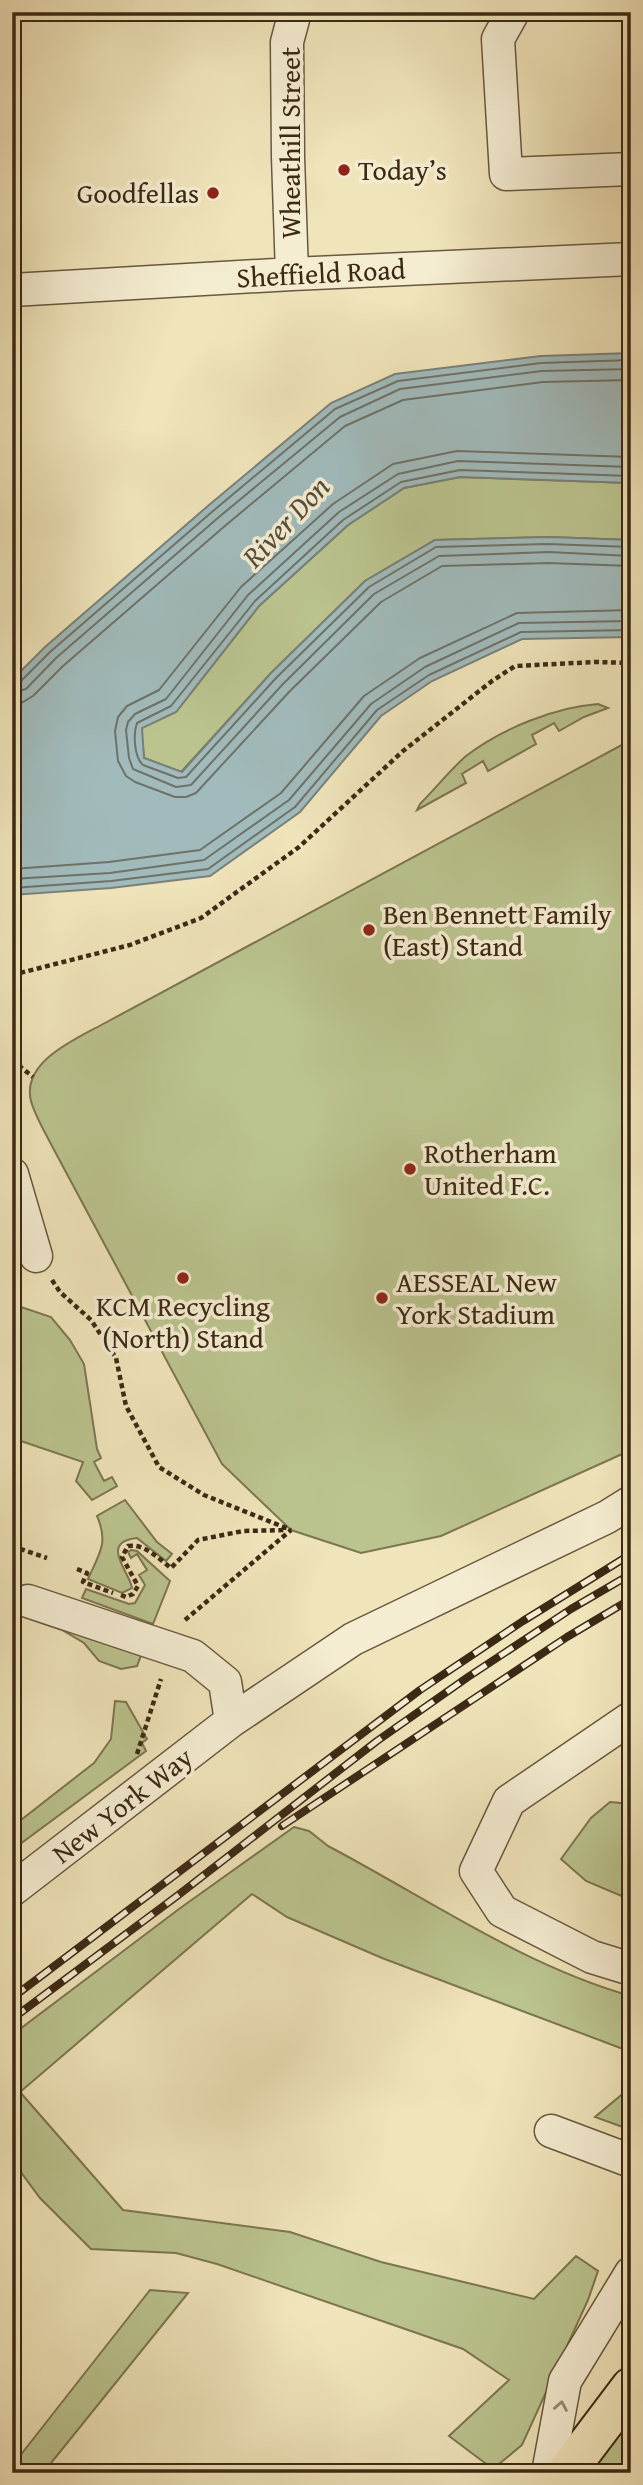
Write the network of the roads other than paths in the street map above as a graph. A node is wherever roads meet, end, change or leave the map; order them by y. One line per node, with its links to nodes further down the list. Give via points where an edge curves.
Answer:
1 (295, 12): 5 (street, Wheathill Street, via 287,43)
2 (513, 12): 3 (street, via 498,39 506,174)
3 (631, 169)
4 (631, 259): 5 (street, Sheffield Road)
5 (292, 274): 6 (street, Sheffield Road)
6 (12, 290)
7 (12, 1174): 8 (street)
8 (36, 1256)
9 (631, 1503): 12 (street, New York Way, via 353,1639)
10 (27, 1601): 12 (street, via 193,1656 225,1682)
11 (631, 1718): 14 (street, via 509,1801 476,1871 502,1911 592,1957)
12 (231, 1721): 13 (street, New York Way)
13 (12, 1890)
14 (631, 1969)
15 (551, 2131): 16 (street)
16 (631, 2161)
17 (631, 2273): 19 (street, one-way to 17, via 565,2381)
18 (631, 2387): 20 (main road)
19 (548, 2473)
20 (566, 2473)

